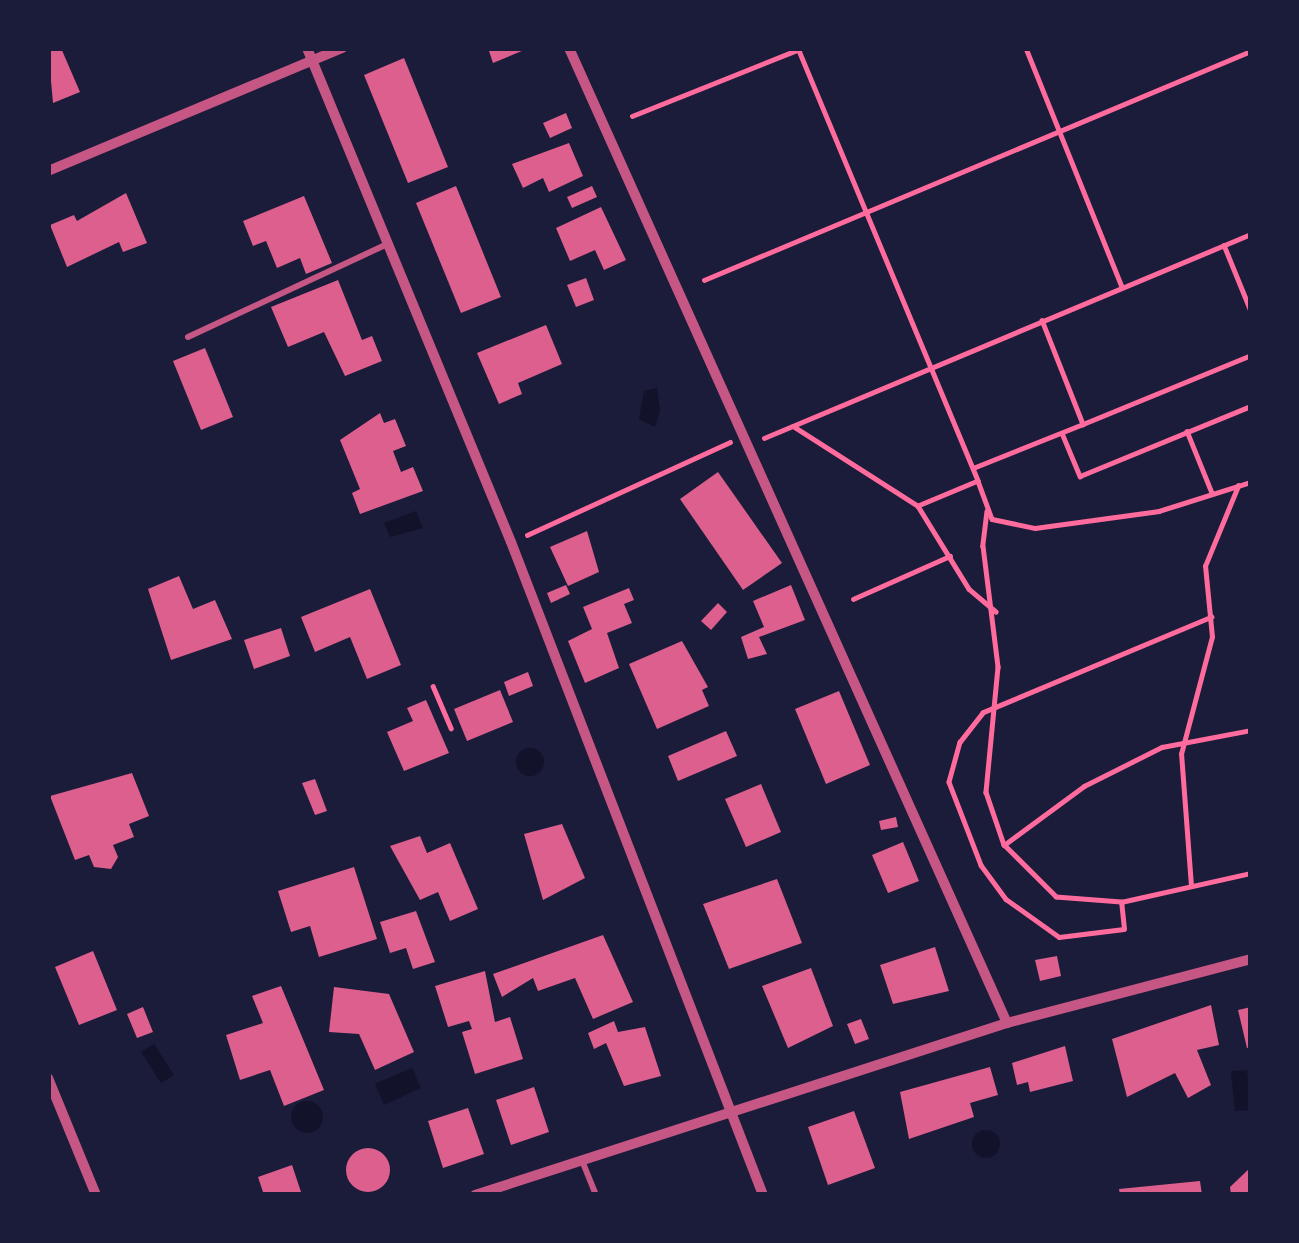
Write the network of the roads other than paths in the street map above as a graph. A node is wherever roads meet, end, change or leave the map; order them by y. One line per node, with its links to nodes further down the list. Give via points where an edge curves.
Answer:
1 (342, 48): 3 (street)
2 (569, 48): 8 (street)
3 (309, 54): 4 (street); 5 (street)
4 (48, 171)
5 (388, 244): 6 (lane); 10 (street)
6 (188, 337)
7 (1251, 959): 8 (street)
8 (1007, 1024): 10 (street)
9 (48, 1078): 12 (street)
10 (727, 1110): 11 (street); 15 (street)
11 (582, 1160): 13 (street); 14 (lane)
12 (96, 1195)
13 (475, 1195)
14 (596, 1195)
15 (763, 1195)

